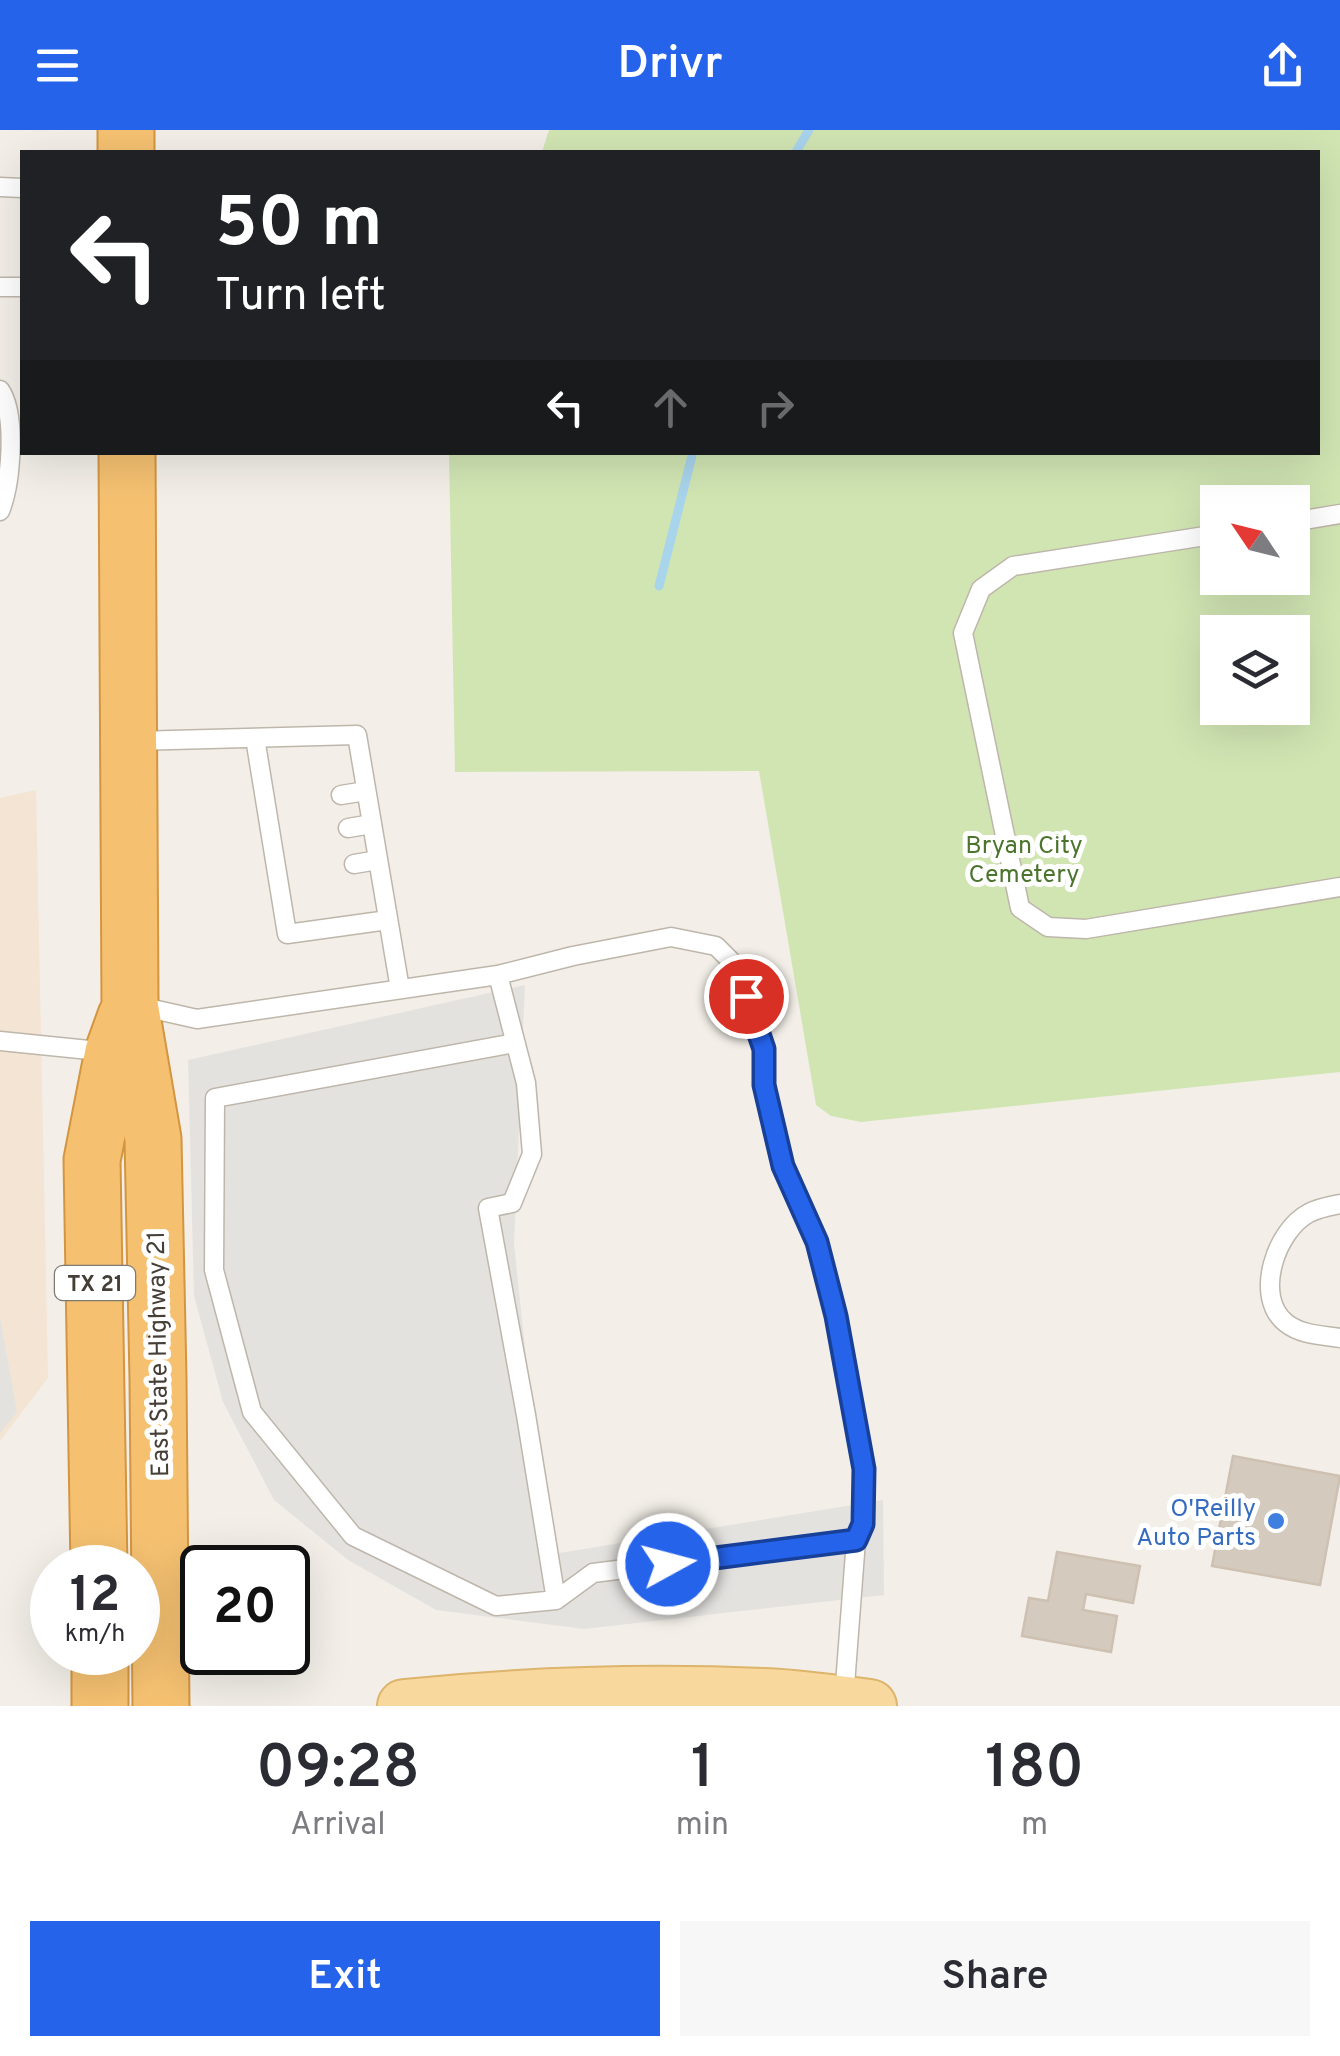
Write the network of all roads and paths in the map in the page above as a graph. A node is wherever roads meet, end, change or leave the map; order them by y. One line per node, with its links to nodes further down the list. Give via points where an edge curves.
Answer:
1 (0, 390): 2 (lane, via 7,400)
2 (5, 447): 4 (lane, via 8,492)
3 (128, 455): 9 (highway, East State Highway 21 / TX 21)
4 (0, 512)
5 (1340, 514): 6 (lane)
6 (1310, 519)
7 (1200, 537): 16 (lane, via 1013,566 982,589 963,633 1020,908 1048,927 1086,930)
8 (255, 738): 9 (lane); 10 (lane, via 356,735); 17 (lane, via 286,875 287,934)
9 (129, 742): 20 (highway, East State Highway 21 / TX 21)
10 (366, 791): 11 (lane); 12 (lane)
11 (341, 795)
12 (372, 824): 13 (lane); 14 (lane)
13 (348, 828)
14 (378, 860): 15 (lane); 17 (lane)
15 (354, 864)
16 (1340, 887)
17 (388, 920): 19 (lane)
18 (498, 975): 19 (lane); 22 (lane); 25 (lane, via 671,938 716,946 737,967 764,1049 764,1085 783,1166 817,1242 836,1316 864,1469 863,1524)
19 (400, 989): 20 (lane)
20 (122, 1028): 21 (lane); 26 (highway, East State Highway 21 / TX 21, via 92,1160); 32 (highway, East State Highway 21 / TX 21, via 153,1139)
21 (0, 1041)
22 (515, 1043): 27 (lane, via 532,1154 512,1203 488,1208); 27 (lane, via 214,1098 214,1270 252,1412 353,1536 496,1606)
23 (1340, 1204): 24 (lane, via 1308,1213 1294,1225 1273,1262 1270,1293 1288,1324)
24 (1340, 1338)
25 (856, 1540): 27 (lane, via 593,1573); 30 (lane)
26 (99, 1545)
27 (556, 1600)
28 (100, 1675): 31 (highway)
29 (535, 1701): 30 (main road, via 634,1693 766,1695); 33 (main road)
30 (857, 1705)
31 (100, 1706)
32 (161, 1706)
33 (404, 1706)

